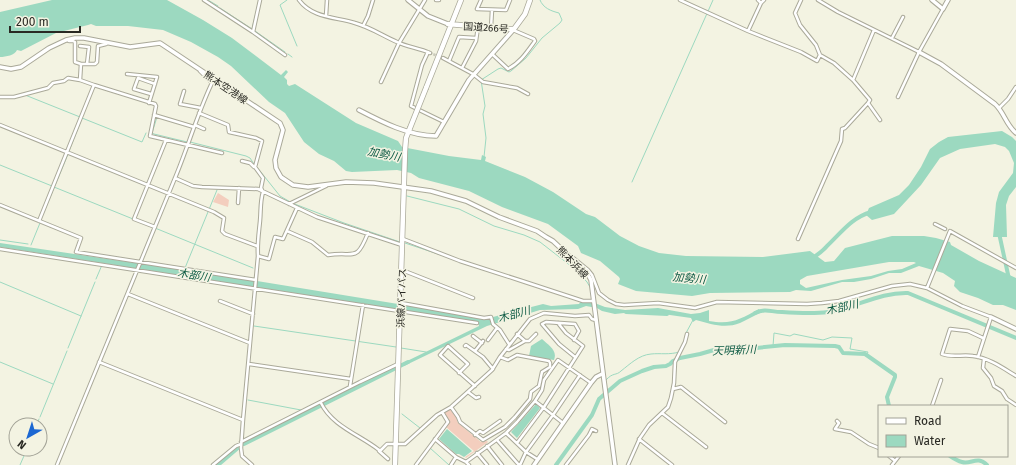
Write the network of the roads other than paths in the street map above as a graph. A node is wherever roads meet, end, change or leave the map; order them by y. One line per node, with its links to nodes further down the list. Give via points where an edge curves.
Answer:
1 (204, 0): 35 (street)
2 (260, 0): 35 (street)
3 (299, 0): 26 (street, via 308,9)
4 (326, 0): 26 (street)
5 (373, 0): 29 (street)
6 (408, 0): 24 (main road)
7 (425, 0): 24 (street)
8 (436, 0): 9 (street)
9 (439, 0)
10 (458, 0): 28 (highway, 浜線バイパス)
11 (461, 0): 28 (highway, 浜線バイパス)
12 (481, 0): 25 (street, via 477,9)
13 (510, 0): 25 (street, via 506,10)
14 (530, 0): 32 (highway, 国道266号, via 525,14)
15 (680, 0): 34 (street)
16 (758, 0): 22 (street)
17 (764, 0): 22 (street)
18 (801, 0): 45 (street, via 795,13)
19 (818, 0): 33 (street)
20 (932, 0): 23 (main road)
21 (948, 0): 23 (main road)
22 (761, 3): 34 (street)
23 (943, 9): 42 (street)
24 (419, 10): 28 (main road); 40 (street)
25 (492, 10): 31 (street)
26 (326, 16): 29 (street)
27 (903, 17): 37 (street)
28 (450, 24): 30 (highway, 国道266号); 78 (highway, 浜線バイパス, bridge)
29 (363, 26): 40 (street)
30 (478, 27): 31 (highway, 国道266号); 36 (street)
31 (491, 28): 32 (highway, 国道266号)
32 (514, 30): 43 (main road); 43 (street, via 535,41 525,55 508,69)
33 (874, 30): 37 (street); 56 (street)
34 (748, 31): 45 (street, via 817,61)
35 (253, 32): 44 (street)
36 (476, 38): 47 (street, via 459,37); 52 (street)
37 (892, 38): 42 (street)
38 (66, 40): 39 (main road, 熊本空港線, via 84,38); 48 (street, via 75,42 75,62); 50 (main road, 熊本空港線, via 21,67)
39 (107, 43): 49 (street, via 98,46 96,63); 51 (main road, 熊本空港線, via 130,47 160,43)
40 (399, 43): 57 (street); 74 (street, via 429,52 422,66 411,106)
41 (80, 46): 49 (street, via 89,47)
42 (919, 52): 65 (street); 69 (main road, via 941,64)
43 (492, 54): 54 (main road)
44 (285, 55)
45 (820, 55): 56 (street)
46 (443, 58): 47 (street)
47 (449, 61): 52 (street)
48 (81, 64): 49 (street); 55 (street)
49 (88, 64)
50 (0, 67)
51 (198, 68): 68 (street, via 212,83); 88 (main road, 熊本空港線, via 282,125 275,164 281,177 299,187)
52 (462, 68): 54 (street)
53 (127, 74): 58 (street, via 157,77)
54 (473, 74): 63 (street, via 483,82 517,88); 74 (main road)
55 (80, 80): 59 (street); 64 (street, via 68,78 48,88 14,98)
56 (854, 80): 67 (street, via 870,100)
57 (381, 82)
58 (155, 84): 62 (street); 62 (street, via 138,78 134,89)
59 (94, 85): 66 (street); 82 (street)
60 (1016, 87): 69 (street)
61 (184, 91): 68 (street, via 180,104)
62 (151, 94): 66 (street)
63 (528, 94)
64 (0, 96)
65 (898, 97)
66 (149, 103): 72 (street, via 156,105)
67 (868, 103): 73 (street); 104 (street, via 842,129 841,141)
68 (201, 108): 71 (street)
69 (999, 108): 79 (main road, via 1010,128)
70 (359, 110): 78 (main road, via 378,120)
71 (199, 113): 76 (street); 85 (street, via 228,125 229,132 262,140)
72 (154, 115): 76 (street); 80 (street, via 150,135)
73 (880, 120)
74 (444, 122): 78 (main road, via 436,136)
75 (0, 125): 82 (street)
76 (195, 126): 77 (street); 81 (street)
77 (204, 129)
78 (409, 129): 89 (highway, 浜線バイパス, via 405,151)
79 (1016, 133)
80 (166, 140): 81 (street); 87 (street)
81 (189, 143): 83 (street); 86 (street)
82 (67, 152): 87 (street); 97 (street)
83 (222, 153)
84 (242, 161): 85 (street)
85 (255, 165): 91 (street, via 263,178)
86 (175, 178): 90 (street, via 193,186); 92 (street)
87 (148, 185): 92 (street); 99 (street, via 134,219)
88 (326, 185): 89 (main road, 熊本空港線, via 354,182); 94 (street)
89 (404, 186): 103 (highway, 浜線バイパス); 108 (main road, 熊本浜線, via 466,200 537,232)
90 (239, 188): 91 (street); 93 (street)
91 (263, 192): 94 (street); 106 (street)
92 (168, 193): 99 (street); 106 (street, via 224,218 222,231 225,234)
93 (238, 204)
94 (288, 204): 96 (street)
95 (0, 205): 97 (street)
96 (297, 208): 101 (street); 102 (street)
97 (39, 221): 110 (street, via 81,238 76,252)
98 (935, 224): 100 (street)
99 (155, 227): 110 (street)
100 (945, 229)
101 (287, 231): 102 (street, via 312,242 328,255 352,255 359,252); 109 (street, via 283,239 275,237 269,259)
102 (368, 233): 105 (street)
103 (403, 239): 105 (highway, 浜線バイパス); 120 (street, via 512,278 583,301)
104 (798, 239)
105 (403, 245): 113 (highway, 浜線バイパス)
106 (257, 246): 109 (street)
107 (0, 249): 112 (street)
108 (566, 253): 115 (street, via 588,270 599,293 616,304 624,305 658,303 695,308 717,302 807,304 839,301 899,284); 120 (main road, 熊本浜線, via 587,273 591,280)
109 (258, 256): 114 (street)
110 (140, 262): 112 (street); 114 (street)
111 (1016, 268): 115 (street, via 950,231)
112 (138, 269): 116 (street); 117 (street)
113 (402, 270): 118 (street); 121 (highway, 浜線バイパス)
114 (256, 280): 116 (street)
115 (928, 287): 125 (street, via 962,306)
116 (255, 288): 122 (street); 124 (street)
117 (128, 294): 140 (street); 148 (street)
118 (473, 298)
119 (220, 301): 124 (street)
120 (594, 301): 126 (main road, 熊本浜線)
121 (401, 303): 123 (highway, 浜線バイパス); 129 (street, via 484,318 491,317 493,324)
122 (363, 305): 123 (street); 157 (street)
123 (400, 311): 127 (street); 150 (highway, 浜線バイパス)
124 (253, 314): 140 (street)
125 (991, 317): 130 (main road); 135 (street)
126 (597, 320): 131 (street, via 589,315 544,313 530,319); 154 (main road, 熊本浜線)
127 (477, 323)
128 (558, 323): 137 (street); 137 (street, via 575,324 579,331); 145 (street, via 542,324 559,344)
129 (498, 328): 136 (street); 141 (street)
130 (1016, 329)
131 (517, 334): 138 (street); 141 (street)
132 (536, 334): 138 (street, via 529,341)
133 (687, 334): 162 (street, via 676,358)
134 (473, 336): 143 (street, via 482,342)
135 (983, 338): 146 (street); 146 (street, via 968,331 950,329 942,354)
136 (488, 340)
137 (574, 340): 145 (street, via 583,346)
138 (525, 341): 142 (street, via 509,350)
139 (463, 342): 143 (street)
140 (250, 343): 149 (street)
141 (509, 344): 142 (street)
142 (506, 349): 144 (street)
143 (475, 351): 152 (street)
144 (500, 357): 152 (street); 181 (street, via 508,360 517,355 550,363 542,372 539,386 531,392 530,399 515,417 486,439 480,439)
145 (576, 357): 151 (street)
146 (978, 357): 147 (street)
147 (984, 359): 156 (street); 168 (street, via 982,366 994,386 1002,390 1007,399)
148 (99, 362): 174 (street); 201 (street)
149 (249, 364): 157 (street); 174 (street)
150 (399, 366): 161 (street); 187 (highway, 浜線バイパス)
151 (568, 368): 155 (street); 165 (street, via 558,360 544,380 542,390); 170 (street)
152 (493, 369): 160 (street)
153 (459, 373): 153 (street, via 440,355 448,346 468,364); 160 (street)
154 (602, 374): 159 (main road); 213 (main road, 熊本浜線)
155 (580, 375): 159 (street); 173 (street)
156 (1016, 376)
157 (351, 378): 161 (street)
158 (941, 380): 167 (street)
159 (591, 383): 178 (main road)
160 (475, 386): 163 (street)
161 (350, 387): 166 (street)
162 (673, 389): 172 (street, via 668,407); 176 (street, via 681,387)
163 (468, 392): 164 (street, via 476,398); 169 (street)
164 (480, 397)
165 (535, 401): 170 (street); 180 (street)
166 (321, 403): 185 (street); 191 (street, via 347,430)
167 (932, 405)
168 (1016, 405)
169 (451, 407): 171 (street); 181 (street, via 460,422)
170 (544, 408): 173 (street); 186 (street)
171 (442, 412): 182 (street, via 448,422); 187 (street, via 405,444)
172 (662, 413): 183 (street); 189 (street)
173 (553, 415): 178 (street); 192 (street)
174 (243, 420): 185 (street)
175 (500, 421): 181 (street)
176 (725, 422)
177 (837, 422): 190 (street, via 839,423 835,429 850,432)
178 (563, 423): 198 (main road)
179 (596, 431): 212 (street, via 592,429)
180 (506, 433): 184 (street); 186 (street)
181 (476, 435)
182 (435, 439): 194 (street); 205 (street)
183 (639, 439): 214 (street); 215 (street)
184 (497, 440): 188 (street); 210 (street)
185 (241, 443): 202 (street); 203 (street, via 242,456)
186 (517, 443): 192 (street)
187 (396, 444): 191 (street, via 387,444); 204 (highway, 浜線バイパス)
188 (487, 446): 193 (street); 209 (street)
189 (706, 447)
190 (878, 448)
191 (379, 450): 197 (street)
192 (526, 452): 198 (street); 210 (street)
193 (477, 453): 200 (street); 208 (street)
194 (456, 457): 200 (street); 206 (street)
195 (890, 457): 199 (street)
196 (898, 457): 199 (street)
197 (388, 459)
198 (537, 459): 211 (main road)
199 (894, 460): 216 (street)
200 (466, 462): 207 (street)
201 (57, 465)
202 (213, 465)
203 (252, 465)
204 (395, 465)
205 (416, 465)
206 (451, 465)
207 (469, 465)
208 (487, 465)
209 (502, 465)
210 (520, 465)
211 (534, 465)
212 (566, 465)
213 (615, 465)
214 (628, 465)
215 (672, 465)
216 (892, 465)

